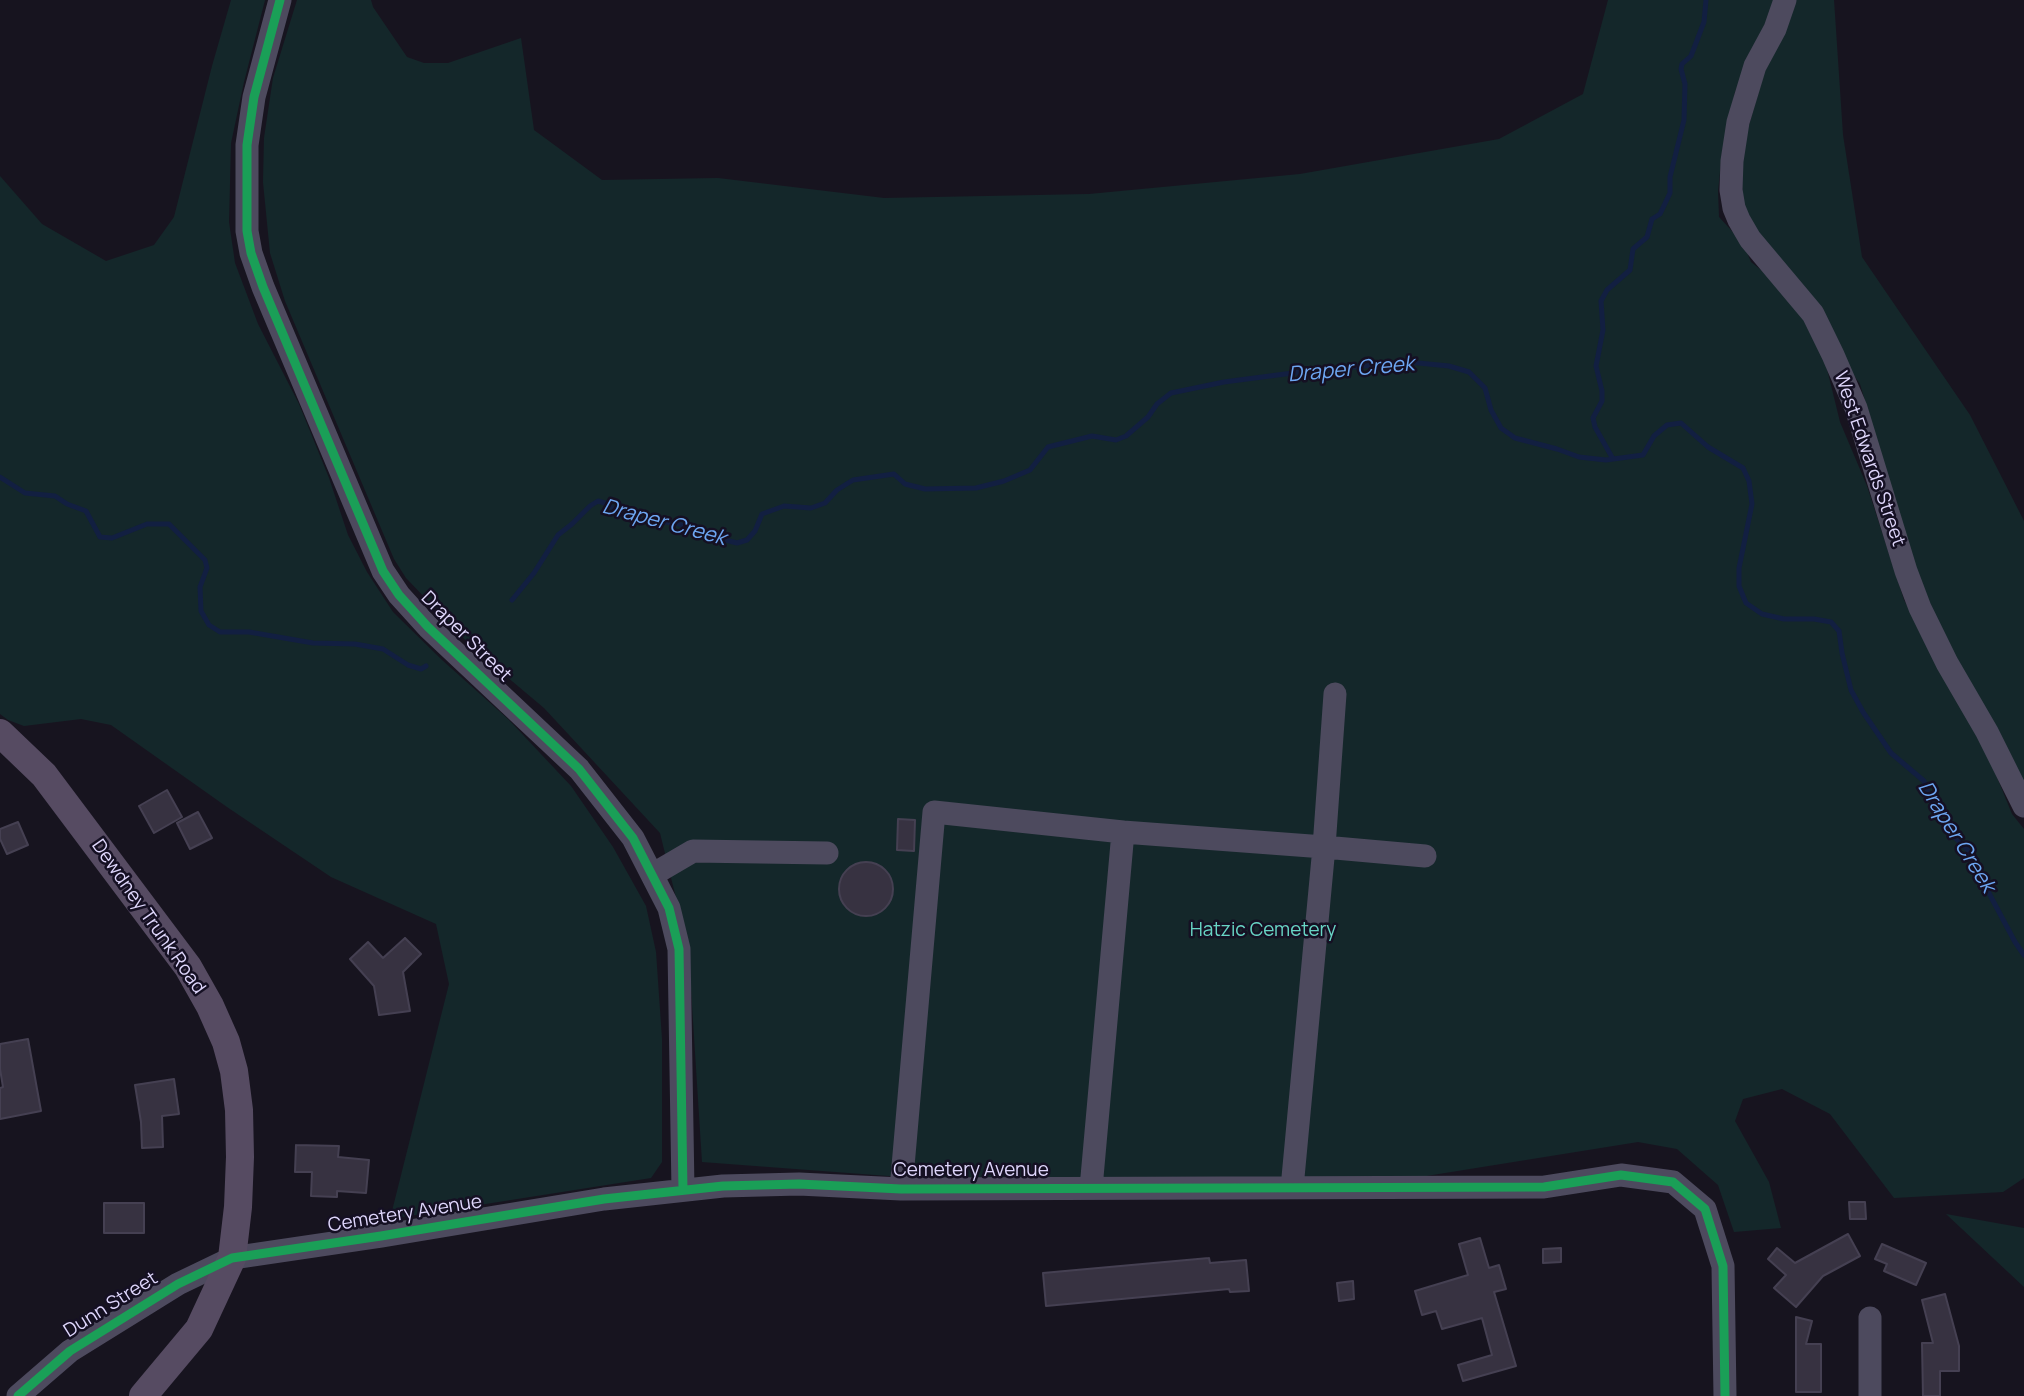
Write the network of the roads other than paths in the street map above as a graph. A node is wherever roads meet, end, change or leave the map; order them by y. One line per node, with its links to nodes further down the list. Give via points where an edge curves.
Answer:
1 (280, 0): 10 (street, Draper Street, via 250,121 247,231 263,287 367,537 399,595 579,769 633,838)
2 (1785, 0): 5 (street, West Edwards Street, via 1755,66 1738,122 1732,161 1734,208 1750,239 1813,314 1833,355 1856,408 1920,608)
3 (1335, 694): 7 (street)
4 (0, 733): 15 (main road, Dewdney Trunk Road, via 44,775 188,967 221,1030 234,1071 239,1110 238,1207)
5 (2024, 806)
6 (1123, 832): 7 (street); 11 (street); 13 (street, via 934,812)
7 (1324, 846): 9 (street); 12 (street)
8 (827, 853): 10 (street, via 693,851)
9 (1425, 856)
10 (652, 875): 14 (street, Draper Street, via 669,908 679,949)
11 (1091, 1188): 12 (street, Cemetery Avenue); 13 (street, Cemetery Avenue)
12 (1293, 1188): 19 (street, Cemetery Avenue, via 1544,1187 1620,1175 1672,1182 1705,1209 1723,1266)
13 (901, 1189): 14 (street, Cemetery Avenue, via 799,1184)
14 (683, 1190): 15 (street, Cemetery Avenue)
15 (232, 1258): 17 (street, Dunn Street, via 178,1283 69,1350); 18 (main road, Dewdney Trunk Road, via 199,1329)
16 (1870, 1318): 20 (street)
17 (18, 1396)
18 (143, 1396)
19 (1725, 1396)
20 (1870, 1396)

